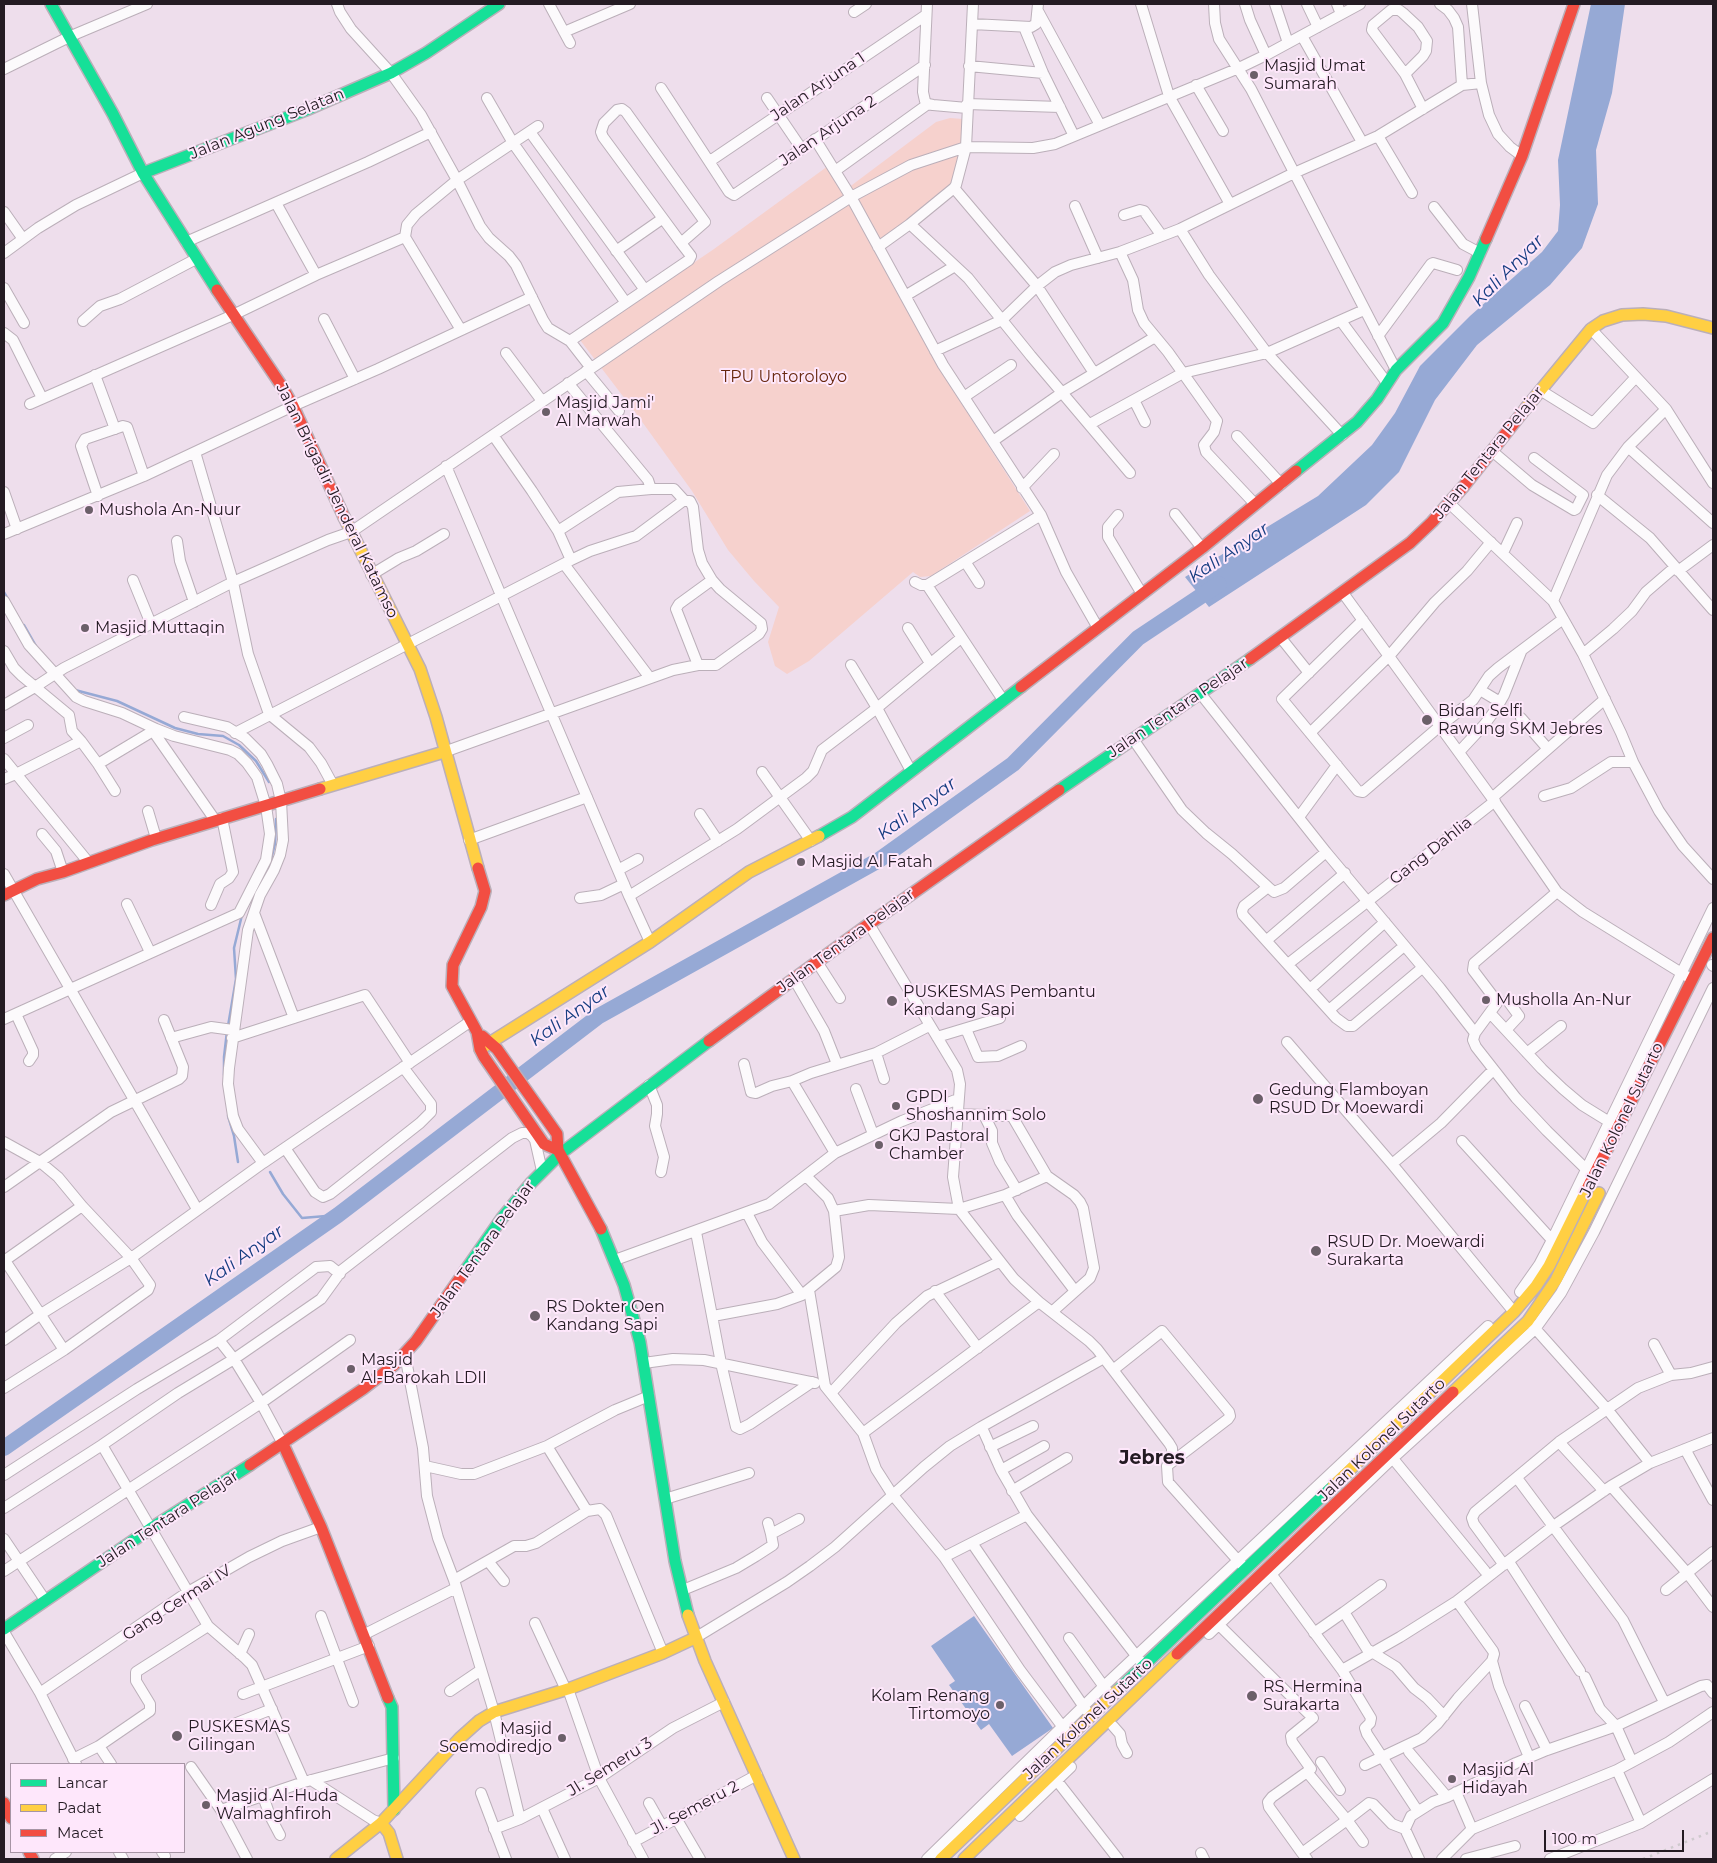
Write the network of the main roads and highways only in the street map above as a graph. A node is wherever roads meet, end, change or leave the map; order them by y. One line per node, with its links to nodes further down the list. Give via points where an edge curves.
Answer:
1 (51, 4): 4 (main road, Jalan Brigadir Jenderal Katamso)
2 (499, 4): 4 (main road, Jalan Agung Selatan, via 391,73)
3 (1574, 4): 12 (main road, via 1522,156 1480,253 1443,323 1396,370 1369,410 1202,548 852,817 749,872)
4 (143, 173): 6 (main road, Jalan Brigadir Jenderal Katamso, via 293,406 371,575 408,644 425,683)
5 (1713, 328): 15 (main road, Jalan Tentara Pelajar, via 1643,314 1622,315 1591,329 1449,503 1410,542 1281,638 869,924)
6 (444, 752): 7 (main road, via 156,838 37,879); 11 (main road, Jalan Brigadir Jenderal Katamso, via 485,891 481,907 453,966 452,986)
7 (8, 893)
8 (1713, 938): 16 (main road, Jalan Kolonel Sutarto, via 1687,976 1614,1125)
9 (1713, 964): 10 (main road, Jalan Kolonel Sutarto)
10 (1709, 993): 14 (main road, Jalan Kolonel Sutarto)
11 (477, 1032): 12 (main road); 13 (main road)
12 (494, 1046): 13 (main road); 15 (main road, via 557,1134)
13 (482, 1053): 15 (main road, via 544,1144)
14 (1651, 1088)
15 (559, 1152): 17 (main road, Jalan Tentara Pelajar, via 502,1218 405,1355); 21 (main road, via 600,1227 632,1312 644,1363 675,1561)
16 (1595, 1177): 18 (main road, Jalan Kolonel Sutarto, via 1557,1241 1536,1286); 19 (main road, Jalan Kolonel Sutarto, via 1556,1280 1532,1324)
17 (283, 1444): 20 (main road, Jalan Tentara Pelajar, via 45,1600); 23 (main road, via 321,1527 392,1707)
18 (1314, 1498): 19 (main road); 29 (main road, Jalan Kolonel Sutarto, via 1247,1570)
19 (1331, 1511): 30 (main road, Jalan Kolonel Sutarto, via 1269,1572 1256,1579 1055,1778)
20 (4, 1631)
21 (695, 1638): 23 (main road, via 567,1690 494,1712 460,1738); 28 (main road)
22 (4, 1803): 24 (main road)
23 (394, 1810): 25 (main road)
24 (10, 1816)
25 (381, 1823): 26 (main road); 27 (main road, via 389,1833)
26 (336, 1859)
27 (397, 1859)
28 (794, 1859)
29 (941, 1859)
30 (964, 1859)

